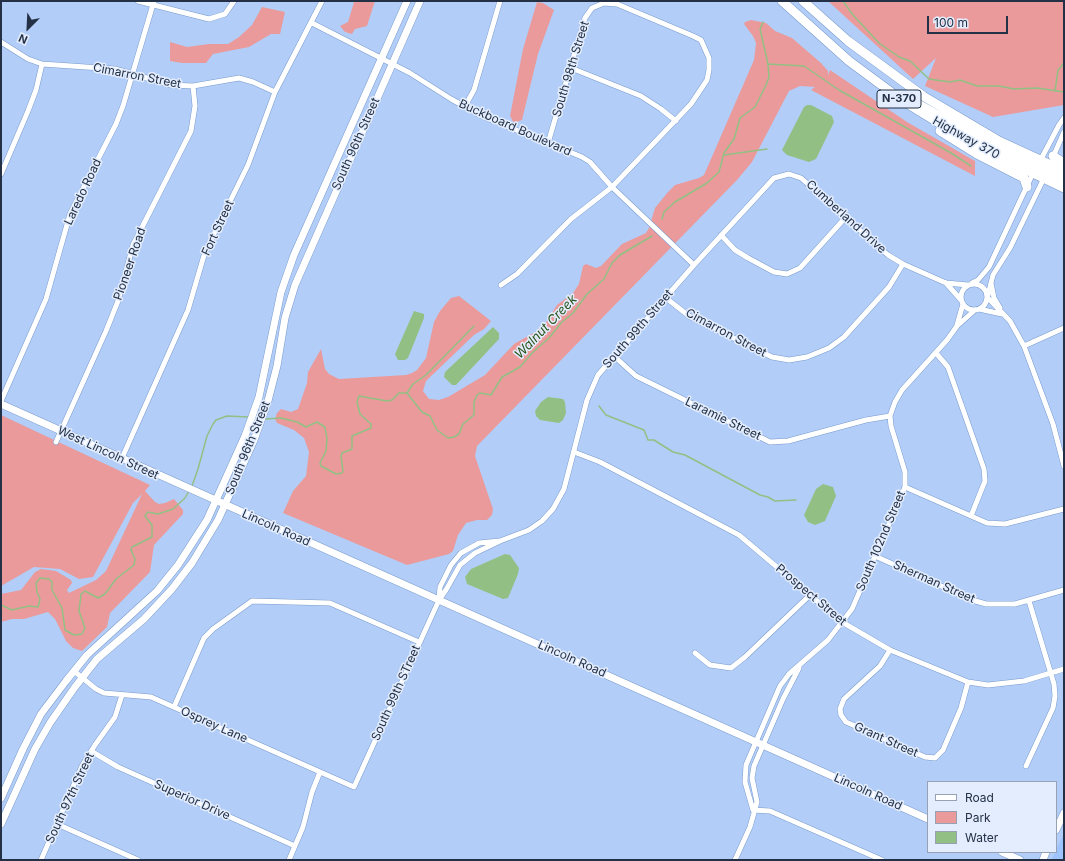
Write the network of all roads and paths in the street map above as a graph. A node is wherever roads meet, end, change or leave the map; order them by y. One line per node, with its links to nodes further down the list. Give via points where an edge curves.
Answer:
1 (138, 1): 9 (street)
2 (234, 1): 9 (street, via 225,14 209,19)
3 (322, 1): 10 (street, Fort Street)
4 (407, 1): 12 (main road, South 96th Street)
5 (420, 1): 14 (main road, South 96th Street)
6 (500, 1): 21 (street, via 477,80)
7 (782, 1): 18 (highway, Highway 370 / N-370, via 832,47)
8 (803, 1): 28 (highway, Highway 370 / N-370, via 848,41 923,96)
9 (153, 3): 16 (street, Laredo Road)
10 (312, 23): 12 (street, Buckboard Boulevard); 19 (street, Fort Street)
11 (1, 42): 13 (street, Cimarron Street, via 28,59)
12 (381, 58): 14 (street, Buckboard Boulevard); 63 (main road, South 96th Street, via 294,255 281,292 259,397 245,436)
13 (42, 64): 16 (street, Cimarron Street, via 103,67); 30 (street, via 36,90)
14 (392, 64): 21 (street, Buckboard Boulevard); 64 (main road, South 96th Street, via 295,285 285,318 268,401)
15 (570, 68): 23 (street, via 640,96); 23 (street, South 98th Street, via 585,18 592,8 604,3 617,4 701,40 709,58 710,70 707,80); 25 (street, South 98th Street)
16 (133, 74): 17 (street, Cimarron Street, via 171,85); 54 (street, Laredo Road, via 116,124 70,214 46,299)
17 (193, 86): 19 (street, Cimarron Street, via 239,78); 57 (street, Pioneer Road, via 195,106 191,131 133,245 118,301)
18 (887, 90): 20 (highway, Highway 370 / N-370); 28 (highway, via 917,103)
19 (275, 92): 60 (street, Fort Street, via 248,165 206,252 188,310)
20 (903, 101): 28 (highway, Highway 370 / N-370, via 975,145); 34 (highway, via 931,125 958,143 1024,178)
21 (465, 106): 25 (street, Buckboard Boulevard, via 482,116)
22 (1064, 118): 28 (street)
23 (676, 121): 33 (street)
24 (1064, 132): 26 (street)
25 (548, 143): 33 (street, Buckboard Boulevard, via 590,162)
26 (1054, 156): 27 (highway); 28 (street)
27 (1064, 163)
28 (1042, 169): 29 (highway, Highway 370 / N-370); 32 (highway); 34 (street); 35 (highway, Highway 370 / N-370); 41 (street, via 1010,248 993,275)
29 (1064, 171)
30 (1, 174)
31 (789, 174): 36 (street, Cumberland Drive, via 801,178); 37 (street, South 99th Street, via 774,178)
32 (1064, 180)
33 (612, 187): 39 (street, Buckboard Boulevard); 43 (street, via 571,219 518,274)
34 (1027, 187): 42 (street, via 989,267 978,280)
35 (1064, 188)
36 (845, 218): 37 (street, via 800,268 787,274 774,272 748,258 735,250); 38 (street, Cumberland Drive, via 874,245)
37 (722, 235): 39 (street, South 99th Street)
38 (902, 264): 40 (street, Cumberland Drive); 45 (street, Cimarron Street, via 889,287 844,337 829,348 807,357 789,360 772,357 689,316)
39 (694, 265): 45 (street, South 99th Street)
40 (946, 283): 42 (street, Cumberland Drive); 46 (street, Cumberland Drive)
41 (991, 283): 44 (street); 48 (street, via 994,298)
42 (970, 284): 44 (street, via 984,287); 46 (street, via 962,291)
43 (501, 285)
44 (988, 296): 47 (street, via 986,304); 48 (street)
45 (666, 298): 53 (street, South 99th Street)
46 (962, 302): 47 (street, via 966,307); 49 (street)
47 (977, 310): 48 (street); 49 (street)
48 (1003, 314): 51 (street, via 1010,321)
49 (957, 326): 52 (street)
50 (1064, 328): 51 (street)
51 (1024, 346): 61 (street, via 1053,424)
52 (936, 352): 56 (street, via 902,390); 66 (street, via 948,368 984,469 985,481)
53 (614, 356): 56 (street, Laramie Street, via 636,376 770,442 788,441); 59 (street, South 99th Street, via 598,375 587,400)
54 (1, 401)
55 (1, 404): 57 (main road, West Lincoln Street)
56 (890, 416): 62 (street, South 102nd Street, via 893,436 905,472)
57 (61, 431): 58 (street, Pioneer Road); 60 (main road, West Lincoln Street)
58 (56, 442)
59 (574, 452): 69 (street, Prospect Street, via 600,462 739,535); 70 (street, South 99th Street, via 561,496 548,515 529,530 475,553 460,565)
60 (122, 458): 63 (main road, West Lincoln Street)
61 (1064, 466)
62 (905, 487): 66 (street); 67 (street, South 102nd Street)
63 (215, 501): 64 (main road, Lincoln Road); 77 (main road, South 96th Street, via 196,538 166,580 124,623 87,655)
64 (225, 505): 70 (main road, Lincoln Road); 79 (main road, South 96th Street, via 202,548 172,589 144,619 97,659)
65 (1064, 509): 66 (street, via 1005,524 987,523)
66 (971, 516)
67 (875, 556): 71 (street, Sherman Street, via 986,604 1000,605); 72 (street, South 102nd Street, via 852,609)
68 (1064, 590): 71 (street, Sherman Street)
69 (810, 595): 72 (street, Prospect Street); 75 (street, via 731,668 710,665)
70 (438, 600): 73 (street, South 99th STreet); 83 (main road, Lincoln Road)
71 (1029, 600): 78 (street)
72 (842, 622): 74 (street, Prospect Street); 83 (street, South 102nd Street, via 828,640 783,682)
73 (419, 642): 82 (street, via 330,603 252,601 204,638); 87 (street, South 99th STreet)
74 (890, 650): 80 (street, Prospect Street); 80 (street, Grant Street, via 880,666 844,699 840,709 841,715 846,722 925,757 935,758 943,750 961,708)
75 (695, 653)
76 (1064, 669): 78 (street, Prospect Street)
77 (74, 671): 79 (street, Osprey Lane); 88 (main road, South 96th Street, via 41,714)
78 (1051, 673): 80 (street, Prospect Street, via 1007,684); 85 (street, via 1055,696 1053,708)
79 (82, 678): 81 (street, Osprey Lane, via 104,693); 92 (main road, South 96th Street, via 35,749)
80 (968, 682)
81 (122, 695): 82 (street, Osprey Lane, via 151,697); 84 (street, South 97th Street, via 115,716)
82 (174, 707): 86 (street, Osprey Lane)
83 (759, 743): 89 (street, South 102nd Street, via 745,773 747,792); 91 (main road, Lincoln Road)
84 (91, 751): 93 (street, South 97th Street); 95 (street, Superior Drive, via 118,767)
85 (1026, 766)
86 (320, 772): 87 (street, Osprey Lane); 95 (street, via 312,792 304,827)
87 (354, 787)
88 (1, 798)
89 (754, 810): 100 (street, via 750,827); 101 (street, via 770,811)
90 (1064, 813): 94 (main road)
91 (927, 819)
92 (1, 824)
93 (57, 824): 97 (street, South 97th Street); 98 (street)
94 (1057, 828)
95 (295, 846): 99 (street)
96 (1004, 853): 102 (main road)
97 (41, 860)
98 (138, 860)
99 (289, 860)
100 (735, 860)
101 (882, 860)
102 (1020, 860)

